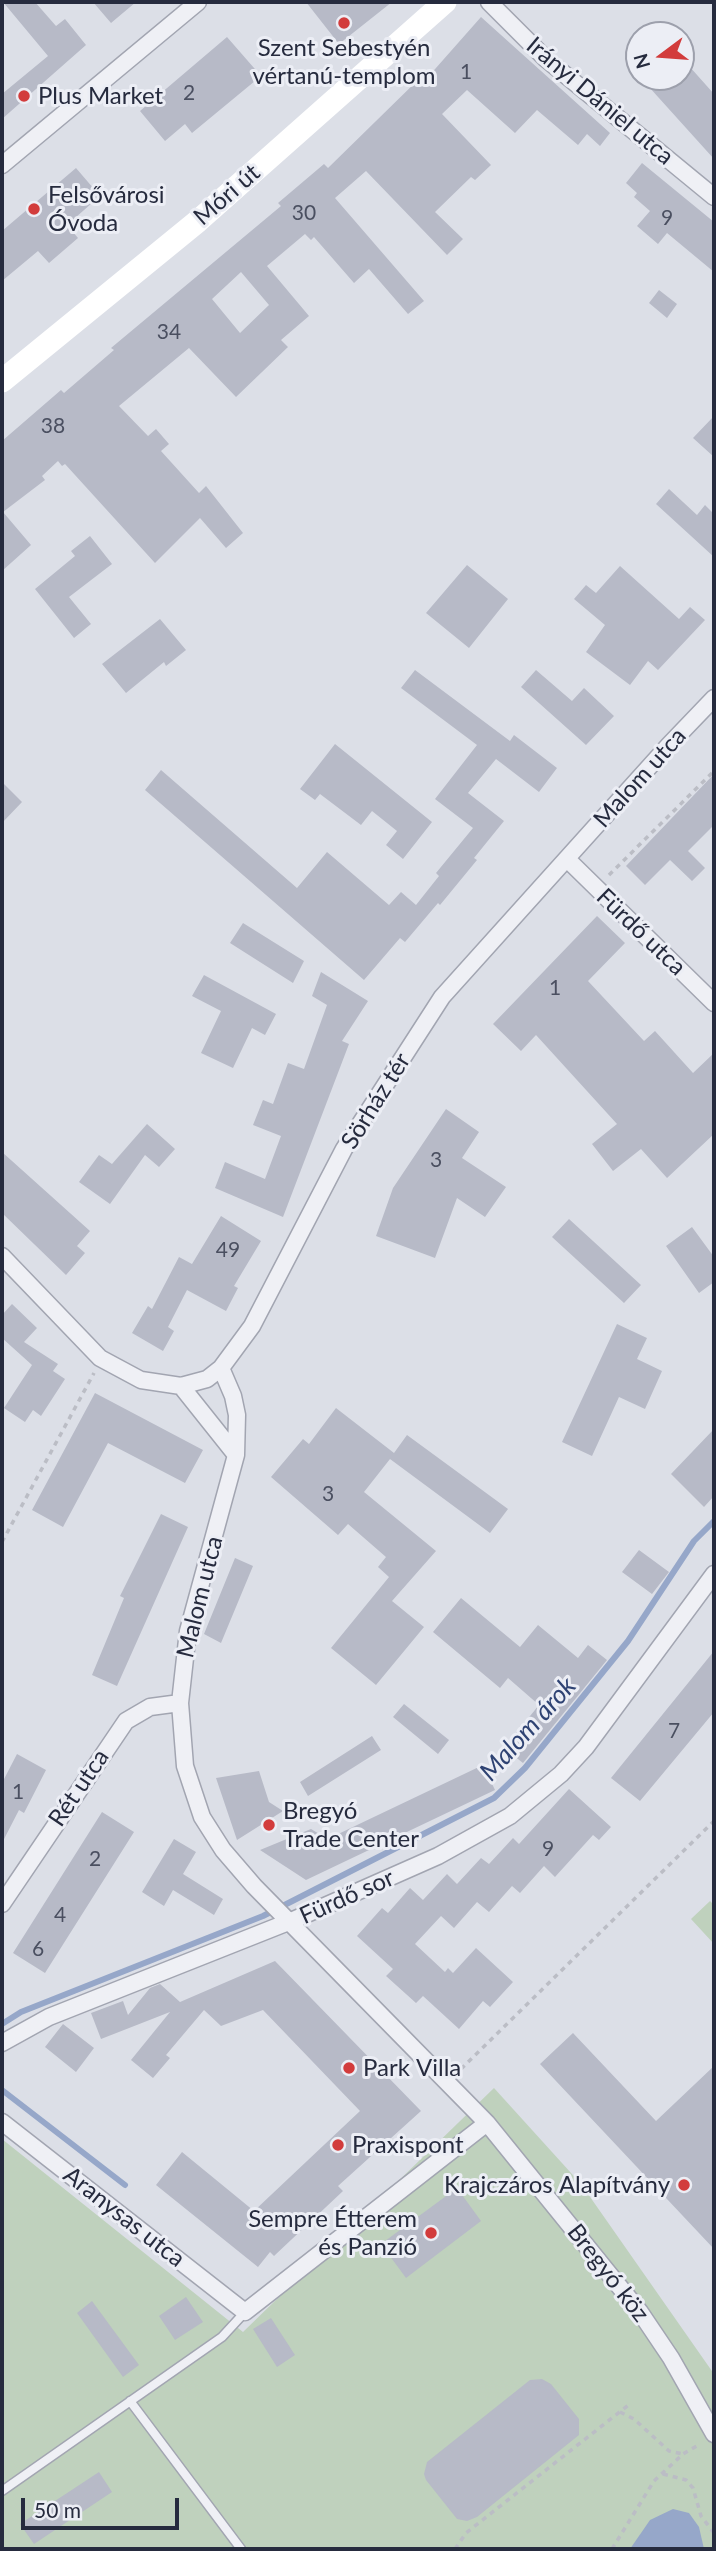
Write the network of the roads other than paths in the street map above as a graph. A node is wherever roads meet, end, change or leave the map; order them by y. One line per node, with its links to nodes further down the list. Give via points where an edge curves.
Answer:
1 (198, 2): 4 (street)
2 (445, 2): 6 (main road, Móri út, via 198,221)
3 (489, 2): 5 (street, Irányi Dániel utca, via 546,59)
4 (2, 165)
5 (714, 197)
6 (2, 381)
7 (714, 698): 8 (street, Malom utca)
8 (568, 860): 9 (street, Fürdő utca); 11 (street, Sörház tér, via 442,997 344,1149 252,1326)
9 (714, 1003)
10 (2, 1256): 12 (street, via 100,1359 141,1380)
11 (221, 1368): 12 (street, via 207,1379); 13 (street, Malom utca, via 237,1415)
12 (181, 1386): 13 (street)
13 (236, 1455): 15 (street, Malom utca, via 188,1631)
14 (714, 1574): 17 (street, Fürdő sor, via 586,1746 534,1798 438,1856)
15 (180, 1703): 16 (street, Rét utca, via 150,1707 125,1721); 17 (street, Malom utca, via 185,1766 197,1806 223,1850)
16 (2, 1904)
17 (291, 1921): 18 (street, Fürdő sor, via 49,2017); 20 (street, Bregyó köz)
18 (2, 2043)
19 (2, 2122): 21 (street, Aranysas utca)
20 (487, 2123): 21 (street); 23 (street, Bregyó köz, via 640,2312 671,2358)
21 (245, 2312): 22 (lane, via 222,2337)
22 (130, 2401): 24 (lane); 25 (lane)
23 (709, 2438)
24 (2, 2491)
25 (241, 2549)

